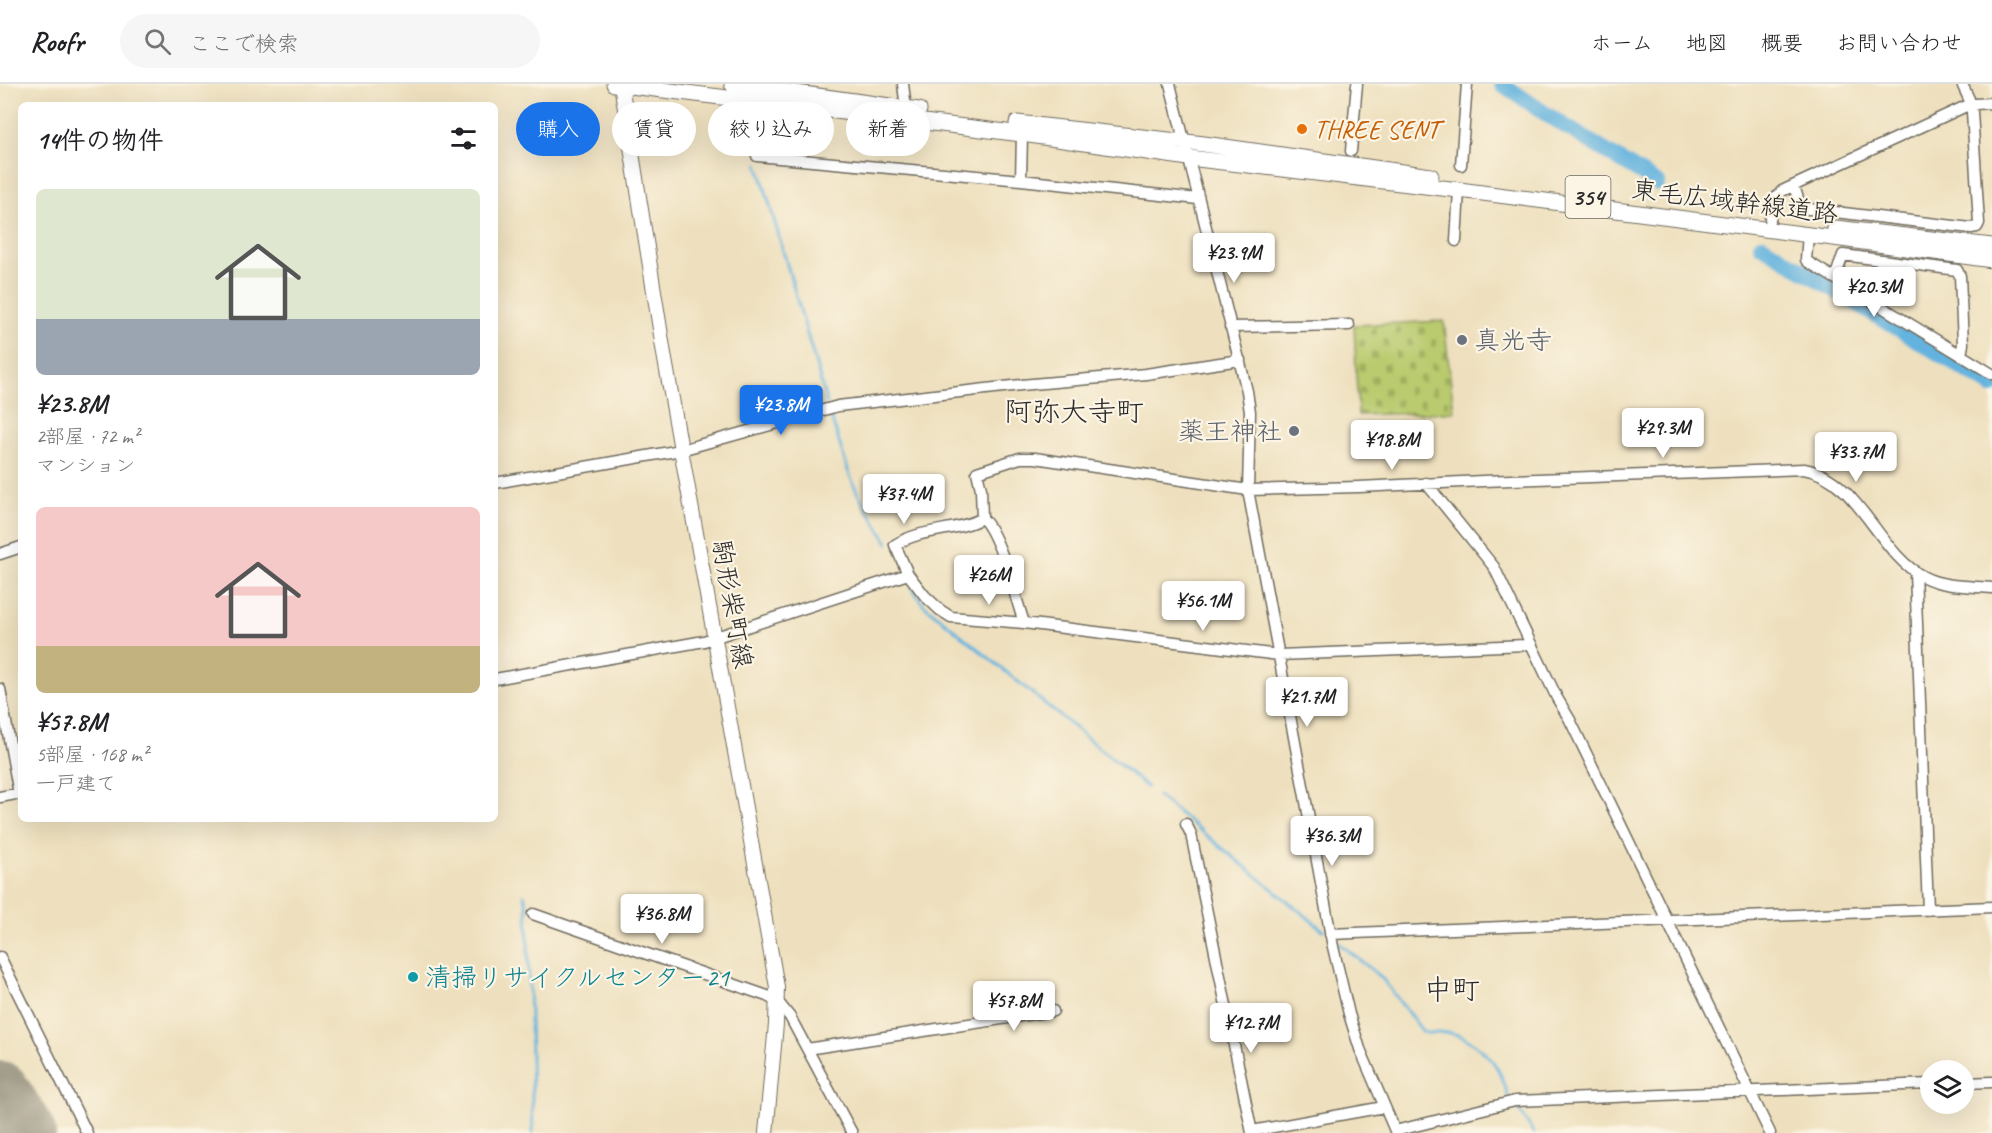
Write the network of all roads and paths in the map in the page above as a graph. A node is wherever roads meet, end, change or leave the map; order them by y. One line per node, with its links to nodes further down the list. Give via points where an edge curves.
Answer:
1 (619, 84): 13 (highway, 東毛広域幹線道路 / 354); 34 (main road, 駒形柴町線)
2 (732, 84): 8 (highway, 東毛広域幹線道路 / 354)
3 (903, 84): 9 (street)
4 (1170, 84): 14 (street)
5 (1356, 84): 15 (street)
6 (1467, 84): 18 (street)
7 (1962, 84): 11 (street)
8 (857, 102)
9 (905, 102)
10 (1992, 102): 11 (street)
11 (1970, 105): 20 (street); 20 (street, via 1977,227 1801,208)
12 (930, 112): 14 (highway, 東毛広域幹線道路 / 354)
13 (1022, 134): 17 (highway, 東毛広域幹線道路 / 354); 19 (street)
14 (1184, 142): 17 (street); 23 (highway, 東毛広域幹線道路 / 354)
15 (1351, 151)
16 (757, 156): 19 (street)
17 (1189, 158): 21 (highway, 東毛広域幹線道路 / 354); 22 (street)
18 (1461, 165)
19 (1021, 180): 22 (street)
20 (1794, 186): 23 (street, via 1776,196)
21 (1459, 190): 24 (highway, 東毛広域幹線道路 / 354); 25 (street)
22 (1198, 199): 30 (street)
23 (1770, 219): 26 (highway, 東毛広域幹線道路 / 354)
24 (1808, 234): 27 (highway, 東毛広域幹線道路 / 354); 28 (street, via 1806,260)
25 (1456, 241)
26 (1992, 246)
27 (1992, 260)
28 (1835, 278): 31 (street); 31 (street, via 1843,255 1957,270)
29 (1349, 325): 30 (street)
30 (1230, 327): 32 (street)
31 (1961, 356): 33 (street)
32 (1240, 360): 34 (street, via 1146,374 838,406); 37 (street, via 1250,412)
33 (1992, 374)
34 (681, 450): 35 (street); 45 (main road, 駒形柴町線)
35 (498, 482)
36 (1426, 483): 37 (street); 41 (street, via 1811,470 1843,490); 46 (street, via 1494,567)
37 (1248, 490): 38 (street, via 1020,458 976,472); 47 (street)
38 (982, 518): 42 (street, via 895,545); 44 (street, via 996,541)
39 (18, 548): 40 (street)
40 (0, 554)
41 (1915, 572): 43 (street, via 1946,583); 55 (street)
42 (908, 574): 44 (street, via 925,596 951,616); 45 (street)
43 (1992, 588)
44 (1024, 623): 47 (street)
45 (715, 638): 48 (street); 60 (main road, 駒形柴町線)
46 (1531, 644): 47 (street); 57 (street)
47 (1279, 655): 58 (street)
48 (498, 678)
49 (0, 689): 50 (street)
50 (18, 784)
51 (18, 794): 52 (street)
52 (0, 797)
53 (1186, 825): 68 (street)
54 (1992, 907): 55 (street)
55 (1928, 910): 57 (street)
56 (533, 914): 60 (street)
57 (1666, 919): 58 (street); 66 (street)
58 (1330, 934): 67 (street, via 1348,1014)
59 (0, 957): 70 (street)
60 (778, 1002): 62 (street); 71 (main road, 駒形柴町線)
61 (1053, 1011): 62 (street)
62 (807, 1049): 72 (street)
63 (1992, 1082): 64 (street)
64 (1974, 1083)
65 (1920, 1084): 66 (street)
66 (1750, 1092): 69 (street, via 1515,1101); 73 (street)
67 (1384, 1107): 68 (street); 69 (street)
68 (1252, 1132)
69 (1395, 1132)
70 (87, 1133)
71 (766, 1133)
72 (852, 1133)
73 (1770, 1133)

